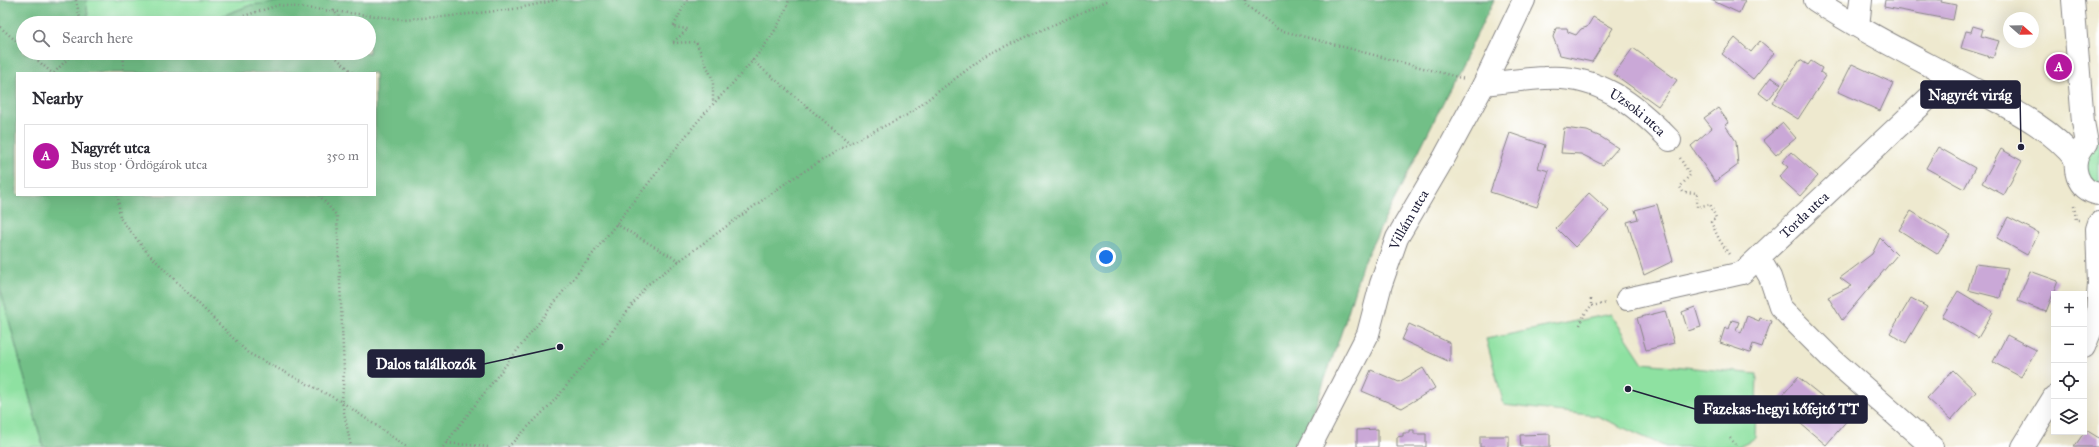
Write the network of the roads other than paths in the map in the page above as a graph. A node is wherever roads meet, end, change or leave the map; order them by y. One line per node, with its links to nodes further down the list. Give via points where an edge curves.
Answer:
1 (1524, 0): 7 (street, Villám utca)
2 (1815, 0): 5 (street)
3 (1861, 0): 5 (street)
4 (2073, 0): 9 (street)
5 (1858, 26): 6 (street)
6 (1951, 76): 8 (street); 13 (street, Torda utca)
7 (1484, 84): 10 (street, Uzsoki utca, via 1546,77 1593,84 1634,105); 17 (street, Villám utca, via 1397,238 1381,284 1368,334)
8 (2038, 125): 9 (street, via 2064,135); 9 (street, via 2060,143)
9 (2087, 134): 11 (street, via 2077,177 2081,185)
10 (1670, 140)
11 (2099, 194)
12 (2099, 223): 15 (street, via 2097,315)
13 (1759, 258): 14 (street, Torda utca, via 1742,273); 18 (street, via 1770,277 1780,307 1833,360)
14 (1627, 299)
15 (2087, 340)
16 (2053, 399): 19 (street)
17 (1310, 447)
18 (1932, 447)
19 (2023, 447)

